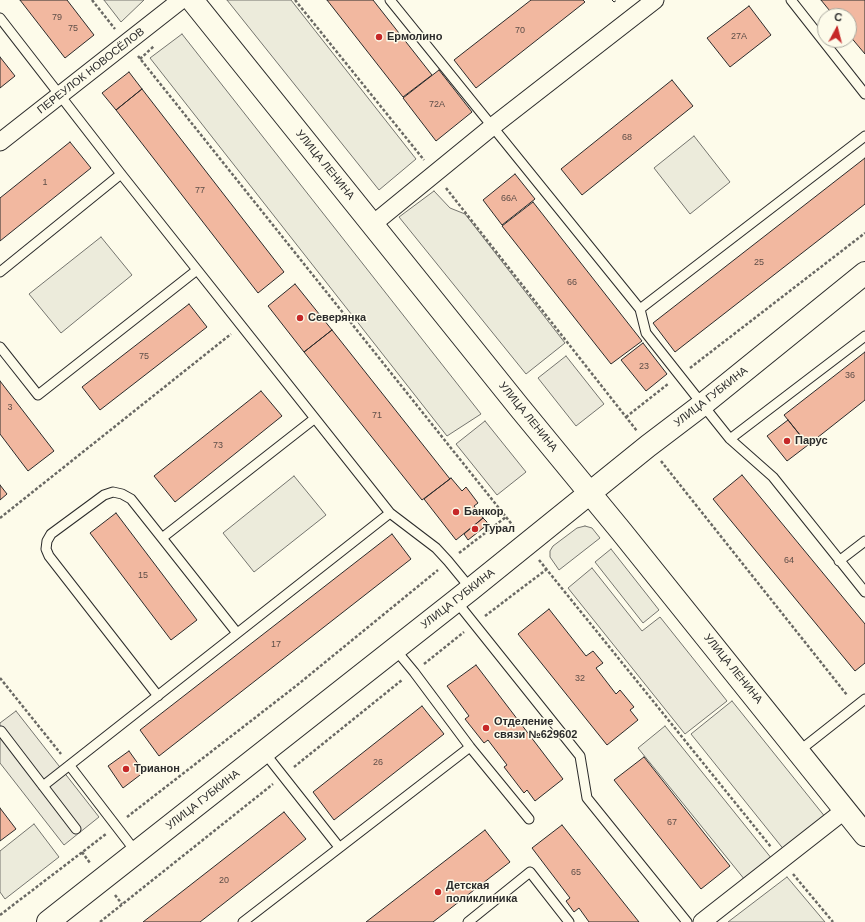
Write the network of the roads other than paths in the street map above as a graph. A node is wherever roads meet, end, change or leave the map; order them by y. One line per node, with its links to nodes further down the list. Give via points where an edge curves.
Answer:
1 (181, 0): 9 (street, ПЕРЕУЛОК НОВОСЁЛОВ)
2 (192, 0): 14 (main road, УЛИЦА ЛЕНИНА)
3 (390, 0): 10 (lane)
4 (655, 0): 10 (street)
5 (791, 0): 8 (lane)
6 (0, 18): 7 (lane)
7 (4, 30): 9 (lane)
8 (865, 94)
9 (60, 95): 12 (street, ПЕРЕУЛОК НОВОСЁЛОВ); 13 (lane)
10 (493, 126): 14 (street); 18 (lane)
11 (865, 136): 18 (lane)
12 (0, 142)
13 (121, 174): 15 (lane); 16 (lane)
14 (373, 224): 24 (main road, УЛИЦА ЛЕНИНА)
15 (197, 270): 20 (lane, via 38,395); 22 (lane)
16 (0, 272)
17 (865, 274): 21 (main road, УЛИЦА ГУБКИНА)
18 (640, 309): 21 (lane, via 646,333)
19 (865, 336): 23 (lane)
20 (0, 347)
21 (702, 405): 23 (lane); 24 (main road, УЛИЦА ГУБКИНА)
22 (314, 419): 25 (lane); 26 (lane)
23 (730, 439): 28 (lane, via 773,477)
24 (590, 493): 30 (main road, УЛИЦА ГУБКИНА); 37 (main road, УЛИЦА ЛЕНИНА)
25 (390, 513): 30 (lane, via 436,548 448,561); 31 (lane)
26 (162, 538): 31 (lane); 33 (lane, via 131,498 113,492 104,495 51,534 46,549)
27 (865, 541): 28 (lane)
28 (839, 561): 29 (lane)
29 (865, 592)
30 (463, 595): 32 (main road, УЛИЦА ГУБКИНА); 51 (lane, via 474,624 580,756 587,798)
31 (237, 633): 33 (lane)
32 (395, 649): 36 (lane); 38 (main road, УЛИЦА ГУБКИНА)
33 (158, 696): 39 (lane)
34 (865, 699): 37 (lane)
35 (1, 731): 40 (lane)
36 (470, 747): 42 (lane); 45 (lane)
37 (799, 751): 41 (main road, УЛИЦА ЛЕНИНА)
38 (264, 752): 45 (lane); 46 (main road, УЛИЦА ГУБКИНА)
39 (70, 766): 40 (lane); 46 (lane)
40 (43, 786): 43 (lane)
41 (845, 810): 44 (main road, УЛИЦА ЛЕНИНА); 52 (street)
42 (529, 819)
43 (76, 829)
44 (865, 835)
45 (339, 847): 48 (lane)
46 (136, 852): 47 (main road, УЛИЦА ГУБКИНА)
47 (48, 922)
48 (243, 922)
49 (468, 922): 50 (lane, via 530,872)
50 (569, 922)
51 (687, 922)
52 (702, 922)

